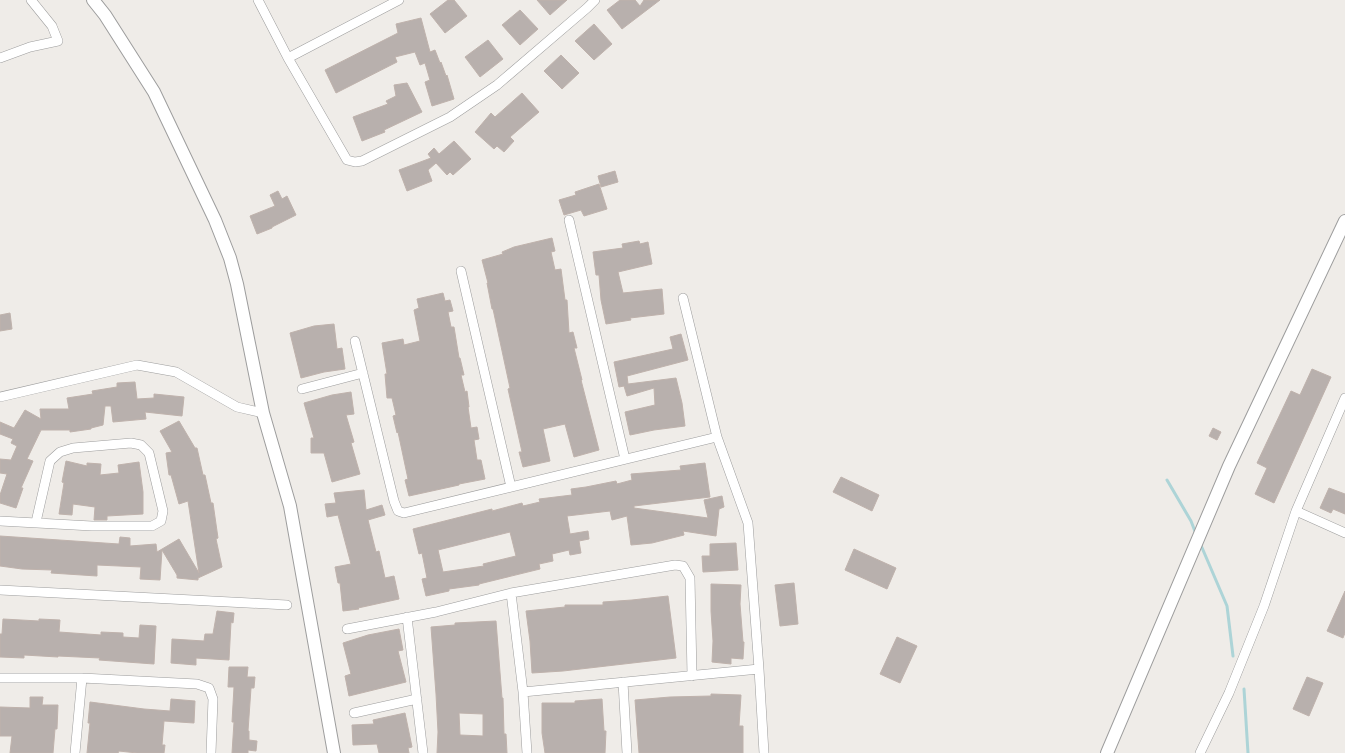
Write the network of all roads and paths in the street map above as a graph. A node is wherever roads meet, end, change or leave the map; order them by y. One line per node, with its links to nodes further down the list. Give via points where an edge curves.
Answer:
1 (31, 0): 6 (street, via 52,26 58,40)
2 (94, 0): 17 (street, via 154,92 215,220 237,284)
3 (258, 0): 7 (street)
4 (399, 0): 7 (street)
5 (595, 0): 7 (street, via 497,85 450,117 362,161 347,160)
6 (0, 58)
7 (288, 58)
8 (569, 220): 20 (street)
9 (1345, 221): 46 (street, via 1229,466)
10 (462, 271): 21 (street)
11 (683, 298): 19 (street)
12 (355, 341): 13 (street)
13 (363, 373): 14 (street); 21 (street, via 398,511 404,513)
14 (302, 389)
15 (0, 397): 17 (street, via 137,364 176,372 237,407)
16 (1345, 398): 18 (street)
17 (263, 413): 41 (street, via 290,506)
18 (1342, 416): 22 (street)
19 (716, 437): 20 (street); 31 (street, via 748,523)
20 (625, 459): 21 (street)
21 (511, 487)
22 (1296, 511): 25 (street); 47 (street, via 1264,606 1229,693)
23 (0, 521): 24 (street)
24 (36, 522): 24 (street, via 50,461 60,452 73,448 131,443 141,445 149,454 163,511 161,521 152,526 92,526)
25 (1345, 534)
26 (0, 590): 28 (street)
27 (511, 593): 29 (street); 32 (street, via 675,565 683,566 690,578); 36 (street)
28 (287, 605)
29 (406, 617): 30 (street); 37 (street)
30 (346, 629)
31 (759, 669): 32 (street); 45 (street)
32 (692, 676): 35 (street)
33 (0, 678): 34 (street)
34 (82, 678): 39 (street); 40 (street, via 196,684 209,688 213,699)
35 (623, 682): 36 (street); 44 (street)
36 (523, 692): 43 (street)
37 (417, 699): 38 (street); 42 (street)
38 (354, 713)
39 (75, 753)
40 (212, 753)
41 (334, 753)
42 (423, 753)
43 (526, 753)
44 (627, 753)
45 (764, 753)
46 (1108, 753)
47 (1200, 753)

